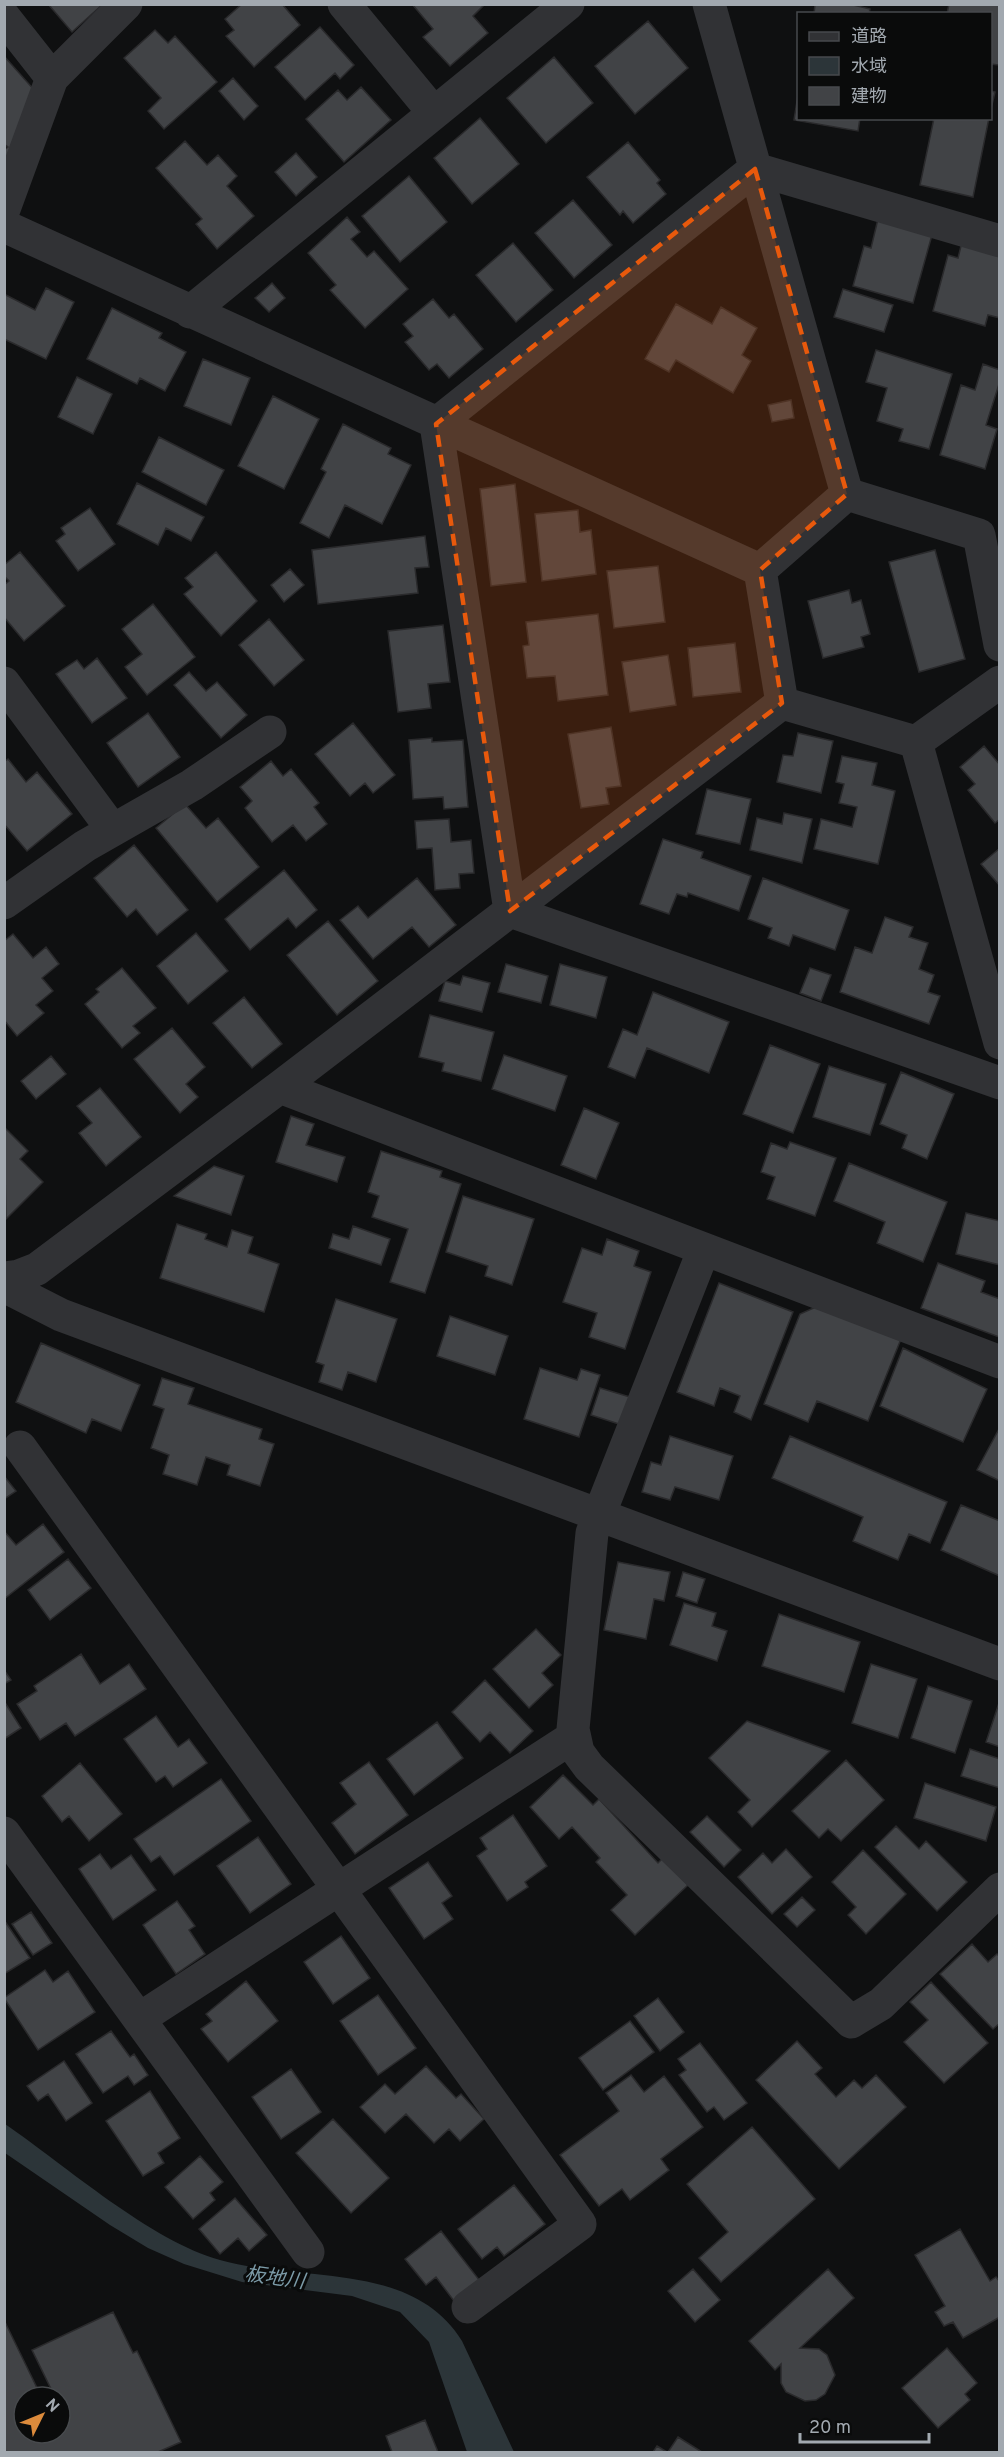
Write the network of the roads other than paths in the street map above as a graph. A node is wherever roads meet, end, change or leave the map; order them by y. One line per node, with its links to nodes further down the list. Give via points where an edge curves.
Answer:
1 (126, 4): 6 (street)
2 (344, 4): 7 (street)
3 (568, 4): 7 (street)
4 (709, 4): 8 (street)
5 (4, 17): 6 (street)
6 (52, 78): 9 (street)
7 (434, 113): 12 (street)
8 (755, 169): 11 (street); 13 (street); 14 (street)
9 (4, 209)
10 (4, 226): 12 (street)
11 (999, 241)
12 (190, 312): 13 (street)
13 (436, 424): 16 (street); 25 (street)
14 (847, 494): 15 (street); 16 (street)
15 (989, 526): 17 (street)
16 (760, 570): 20 (street)
17 (999, 645)
18 (999, 682): 22 (street)
19 (4, 683): 23 (street)
20 (782, 703): 22 (street); 25 (street)
21 (270, 732): 23 (street, via 192,785)
22 (916, 742): 26 (street)
23 (112, 829): 24 (street)
24 (4, 903)
25 (510, 911): 27 (street); 28 (street)
26 (999, 1043)
27 (999, 1083)
28 (280, 1087): 29 (street); 30 (street, via 37,1269)
29 (704, 1249): 32 (street); 34 (street)
30 (4, 1278)
31 (4, 1286): 34 (street, via 61,1316)
32 (999, 1362)
33 (20, 1447): 38 (street)
34 (598, 1515): 35 (street); 36 (street, via 592,1533)
35 (999, 1664)
36 (573, 1737): 38 (street); 39 (street, via 589,1767 851,2022 881,2004)
37 (4, 1833): 40 (street)
38 (340, 1889): 40 (street); 42 (street, via 580,2224)
39 (999, 1889)
40 (139, 2019): 41 (street)
41 (308, 2252)
42 (468, 2307)

